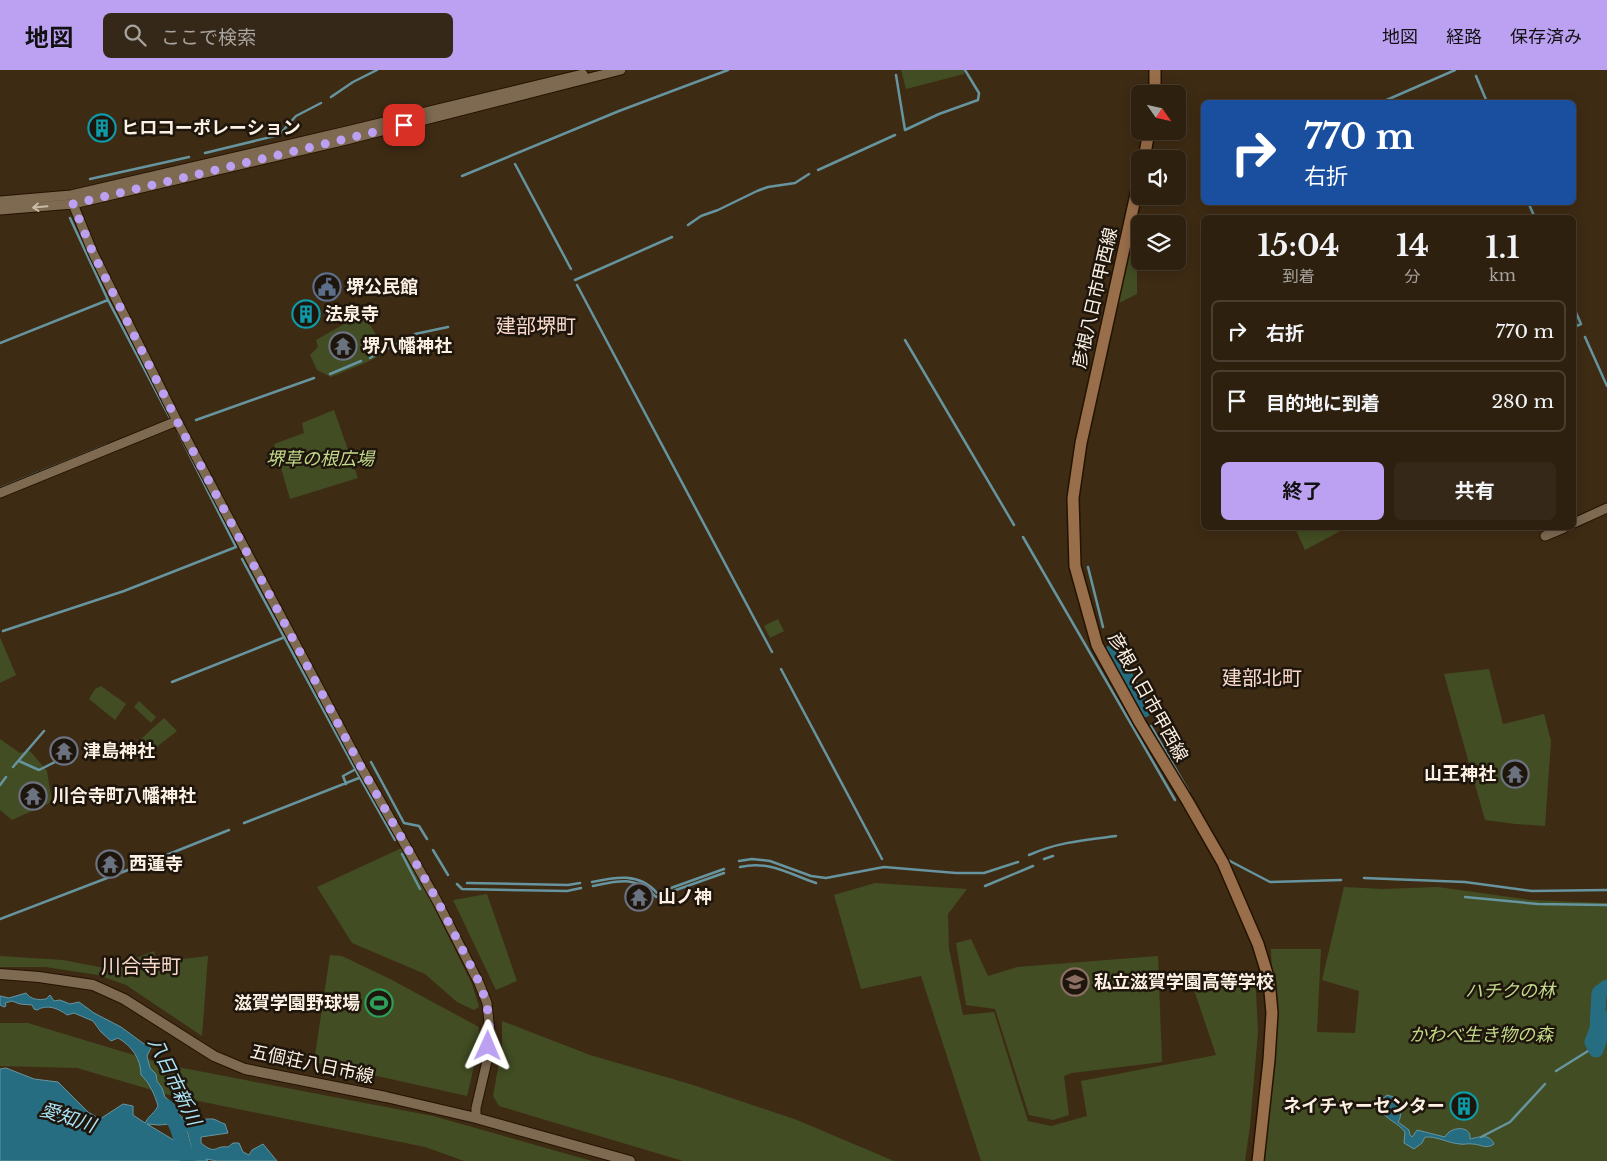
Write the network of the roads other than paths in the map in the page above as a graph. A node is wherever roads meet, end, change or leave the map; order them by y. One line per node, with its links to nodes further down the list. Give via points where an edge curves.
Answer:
1 (598, 70): 5 (street)
2 (621, 70): 6 (street)
3 (1155, 70): 4 (main road)
4 (1155, 85)
5 (202, 164): 6 (street); 7 (street, via 71,195)
6 (208, 172): 8 (street)
7 (0, 201)
8 (73, 204): 10 (street, one-way to 10); 11 (street, via 93,253)
9 (1134, 205): 20 (main road, 彦根八日市甲西線, via 1081,443 1073,498 1075,566 1097,645 1223,863 1258,944 1269,980 1272,1013)
10 (0, 210)
11 (177, 421): 12 (street); 18 (street, via 479,982 487,1004 490,1032)
12 (0, 493)
13 (1607, 508): 14 (street)
14 (1576, 522)
15 (1559, 530): 16 (street)
16 (1545, 536)
17 (0, 974): 18 (main road, 五個荘八日市線, via 93,985 124,999 214,1056 245,1068)
18 (476, 1118): 19 (main road, 五個荘八日市線)
19 (630, 1161)
20 (1258, 1161)

